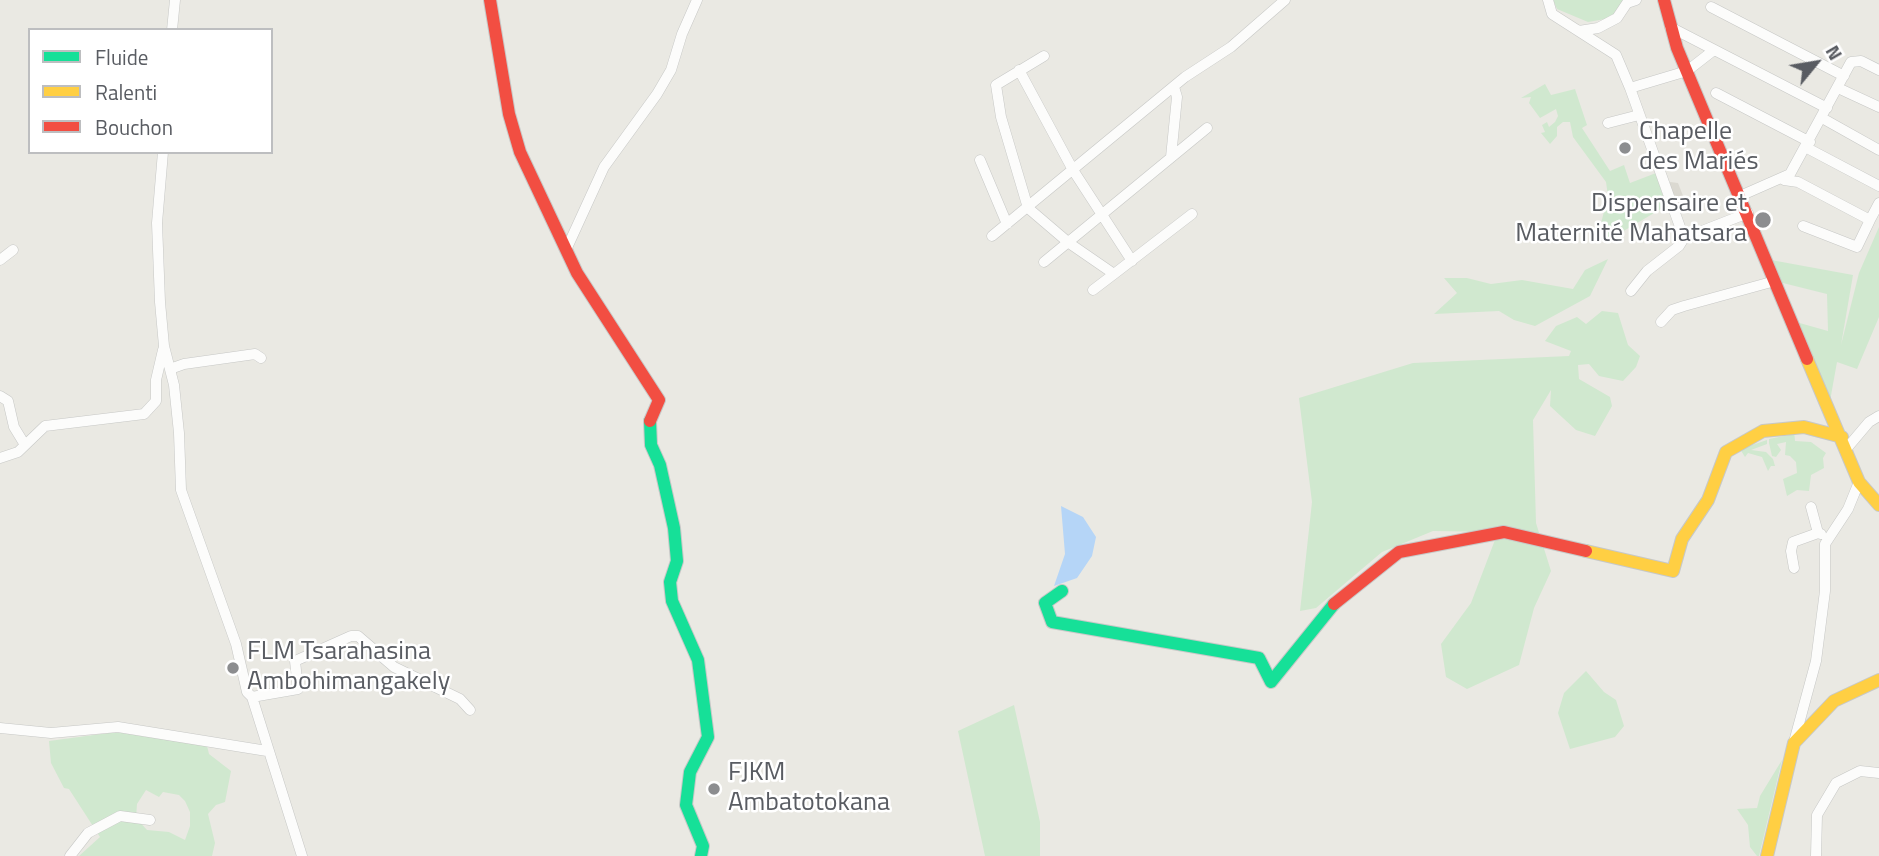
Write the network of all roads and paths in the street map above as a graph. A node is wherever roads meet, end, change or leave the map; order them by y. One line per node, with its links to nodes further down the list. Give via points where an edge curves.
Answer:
1 (175, 0): 10 (street)
2 (490, 0): 49 (street, via 520,152)
3 (697, 0): 49 (street, via 671,70 604,167)
4 (1285, 0): 18 (street, via 1231,47)
5 (1548, 0): 11 (street, via 1552,14)
6 (1636, 0): 11 (street, via 1598,28)
7 (1664, 0): 9 (street)
8 (1711, 7): 17 (street)
9 (1670, 27): 12 (street); 16 (street)
10 (172, 28)
11 (1578, 31): 19 (street, via 1616,55)
12 (1714, 50): 16 (street); 23 (street)
13 (1044, 56): 14 (street)
14 (1019, 70): 33 (street); 38 (street, via 996,85)
15 (1879, 70): 17 (street, via 1856,60)
16 (1687, 71): 19 (street); 36 (street)
17 (1844, 76): 20 (street)
18 (1174, 87): 31 (street); 33 (street)
19 (1630, 88): 24 (street)
20 (1838, 88): 22 (street); 23 (street)
21 (1716, 93): 28 (street)
22 (1879, 107)
23 (1827, 108): 25 (street)
24 (1639, 115): 26 (street); 46 (street)
25 (1822, 118): 28 (street); 29 (street)
26 (1608, 123)
27 (1207, 128): 31 (street)
28 (1808, 145): 34 (street); 35 (street)
29 (1879, 150)
30 (163, 154): 58 (street, via 157,223)
31 (1171, 157): 40 (street)
32 (980, 160): 43 (street)
33 (1073, 170): 38 (street); 40 (street)
34 (1783, 180): 36 (street); 42 (street, via 1798,182)
35 (1879, 186)
36 (1740, 196): 39 (street)
37 (1879, 203): 42 (street)
38 (1028, 208): 43 (street); 47 (street)
39 (1748, 213): 46 (street); 54 (street)
40 (1101, 214): 47 (street); 51 (street)
41 (1192, 214): 51 (street)
42 (1870, 220): 44 (street, via 1857,247)
43 (1007, 224): 45 (street)
44 (1802, 226)
45 (992, 236)
46 (1684, 238): 56 (street)
47 (1069, 243): 52 (street); 53 (street)
48 (13, 250): 50 (street)
49 (566, 250): 83 (street, via 659,400 650,422 651,445 674,528 677,561 670,582 672,601 698,660 708,737 690,772 686,805 703,846)
50 (0, 260)
51 (1132, 261): 53 (street)
52 (1044, 262)
53 (1114, 274): 55 (street)
54 (1775, 281): 57 (street, via 1675,309); 63 (street)
55 (1093, 290)
56 (1632, 291)
57 (1661, 322)
58 (164, 346): 60 (street); 64 (street, via 152,409 144,414 45,426)
59 (261, 358): 60 (street, via 256,354)
60 (170, 369): 74 (street, via 181,490)
61 (0, 396): 64 (street, via 8,401 14,427)
62 (1879, 416): 63 (street)
63 (1844, 442): 66 (street); 72 (street, via 1804,427 1763,431 1726,452 1708,500 1682,539 1673,571 1504,532 1399,552 1333,605 1271,681 1259,658 1052,622 1045,603)
64 (25, 445): 65 (street, via 18,453)
65 (0, 458)
66 (1859, 482): 67 (street); 70 (street)
67 (1879, 505)
68 (1811, 507): 69 (street)
69 (1818, 533): 70 (street); 71 (street, via 1793,542)
70 (1831, 536): 77 (street, via 1825,544 1825,591 1816,661)
71 (1794, 568)
72 (1062, 590)
73 (1879, 680): 77 (street, via 1834,701)
74 (252, 697): 75 (street, via 299,689 295,661 341,638 358,636 394,667 460,699); 78 (street)
75 (470, 710)
76 (0, 728): 78 (street, via 51,733 118,727)
77 (1794, 743): 84 (street)
78 (267, 751): 82 (street)
79 (1879, 773): 85 (street, via 1860,771 1836,783 1817,816)
80 (150, 820): 81 (street, via 120,816 88,833)
81 (71, 856)
82 (302, 856)
83 (701, 856)
84 (1767, 856)
85 (1816, 856)

